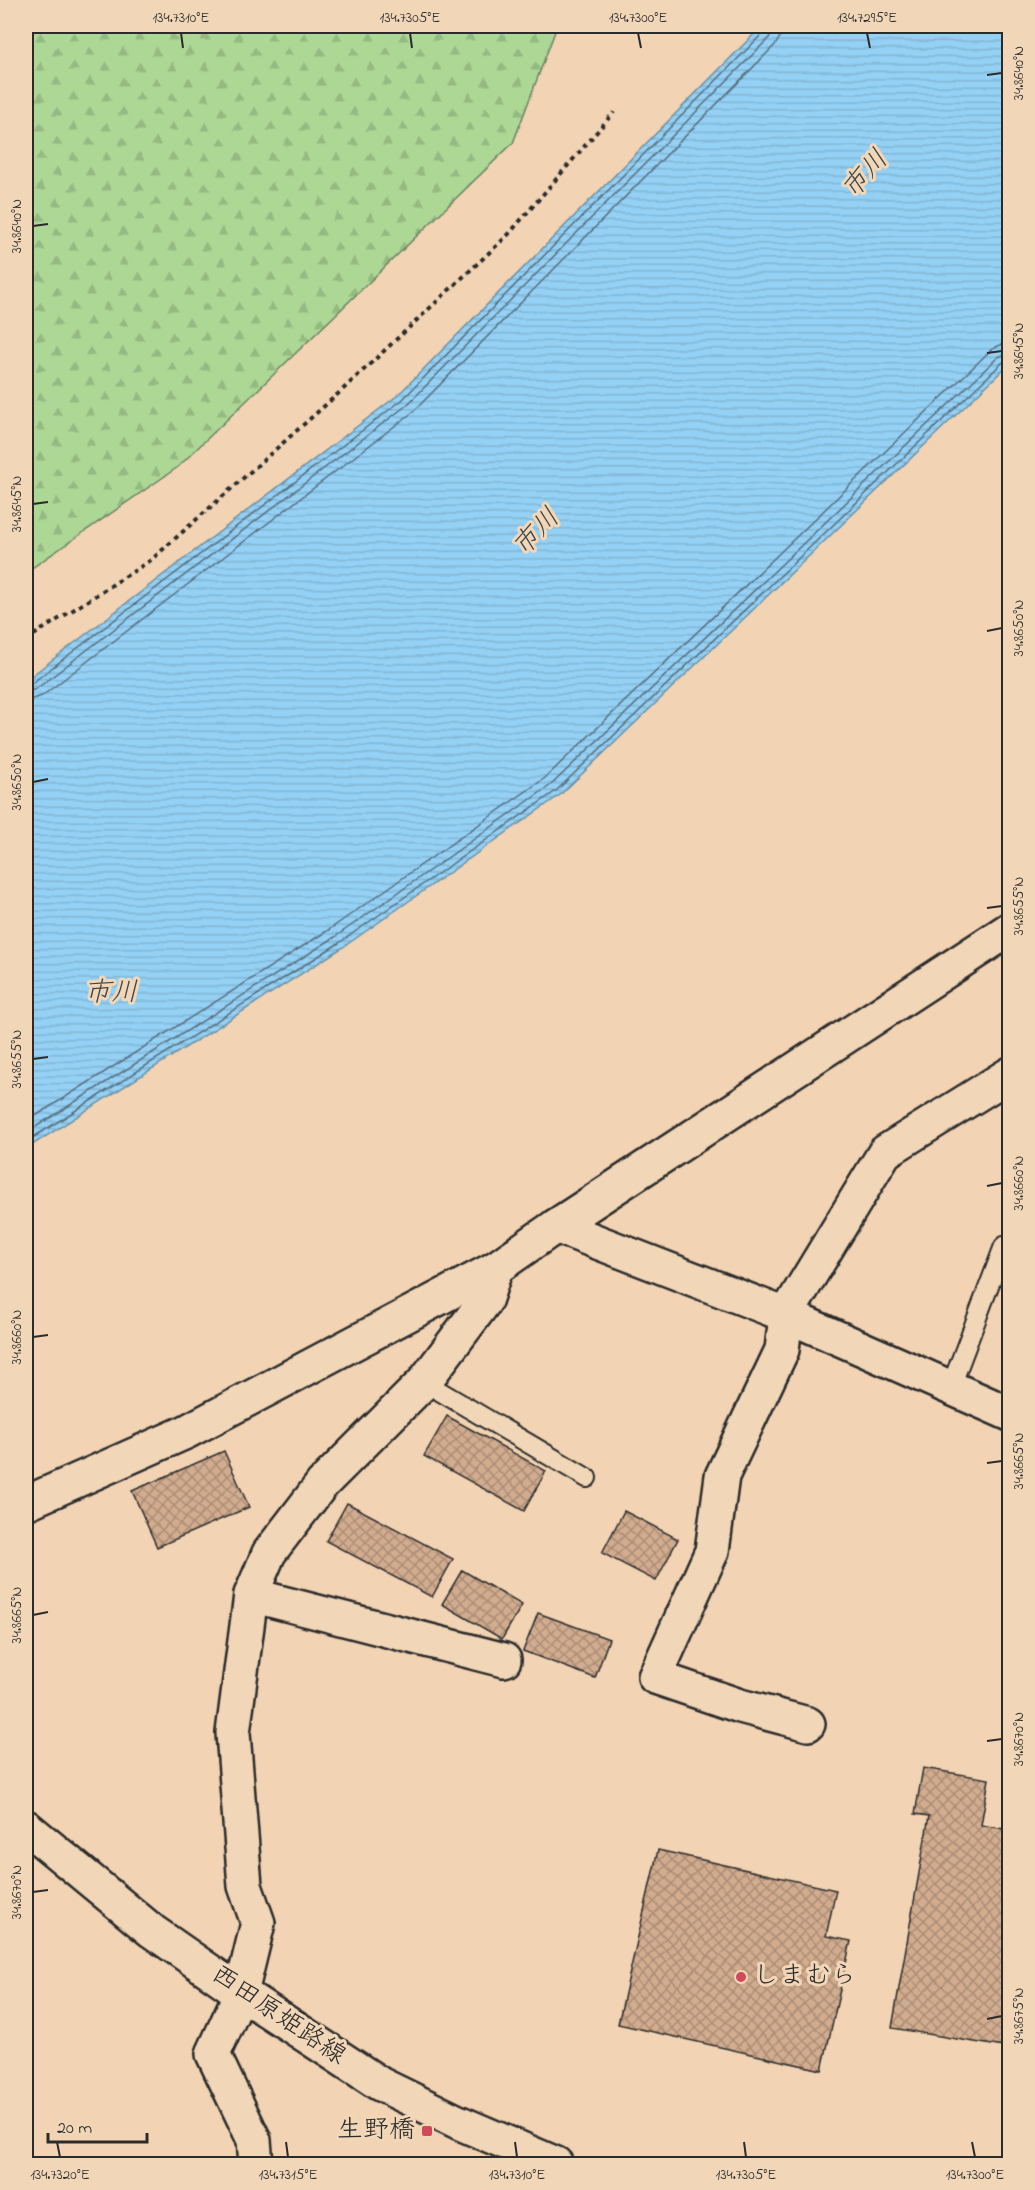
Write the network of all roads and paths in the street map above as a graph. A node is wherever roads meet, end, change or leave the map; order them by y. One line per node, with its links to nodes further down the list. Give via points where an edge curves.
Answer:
1 (614, 112): 2 (path, via 508,234 312,417 151,560)
2 (26, 640)
3 (1010, 929): 5 (street)
4 (1010, 1074): 8 (street, via 885,1152)
5 (556, 1226): 7 (street); 8 (street)
6 (1004, 1246): 10 (lane)
7 (496, 1268): 9 (street, via 485,1301); 13 (street, via 186,1432)
8 (786, 1316): 10 (street); 16 (street, via 782,1350 722,1476 712,1551 655,1677)
9 (424, 1382): 12 (lane); 14 (street, via 322,1484 269,1553)
10 (950, 1389): 11 (street)
11 (1010, 1414)
12 (587, 1478)
13 (26, 1503)
14 (251, 1595): 15 (street); 18 (street, via 233,1733 245,1886 258,1923)
15 (504, 1660)
16 (808, 1724)
17 (26, 1827): 18 (street, 西田原姫路線, via 152,1931)
18 (241, 1993): 19 (street, via 213,2054 254,2140); 20 (street, 西田原姫路線, via 380,2084)
19 (256, 2164)
20 (556, 2164)

